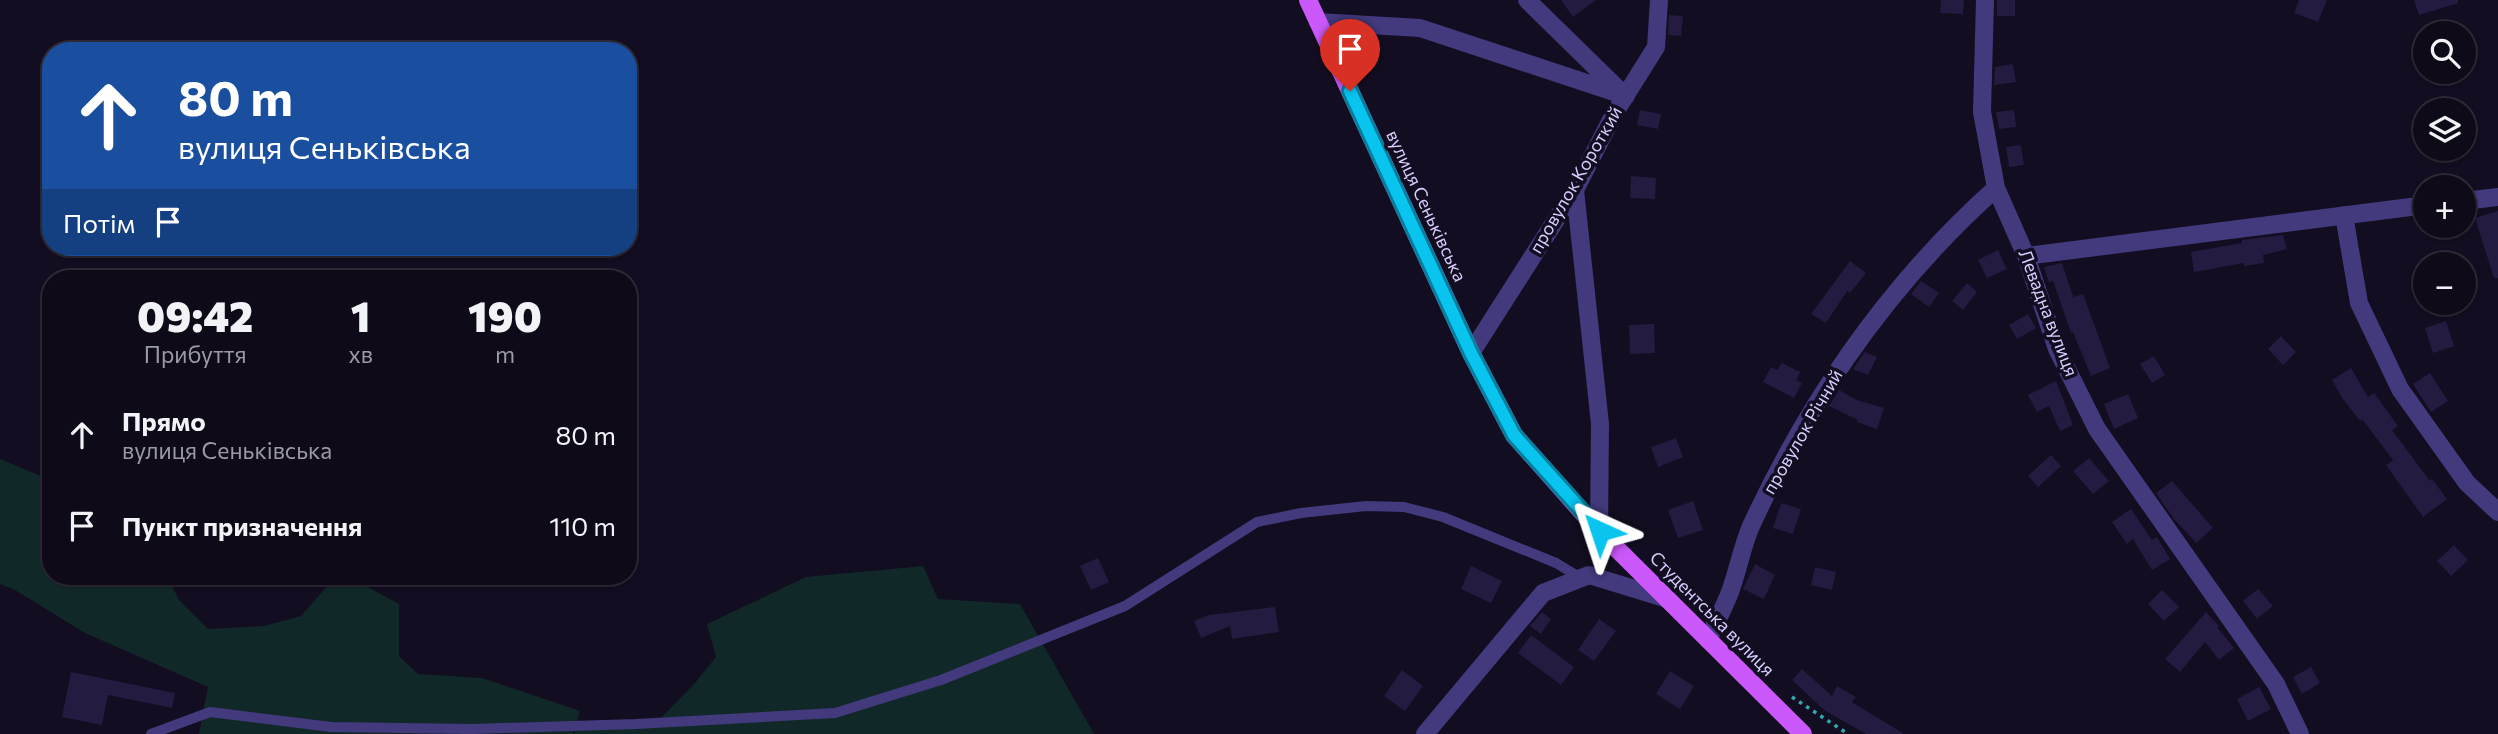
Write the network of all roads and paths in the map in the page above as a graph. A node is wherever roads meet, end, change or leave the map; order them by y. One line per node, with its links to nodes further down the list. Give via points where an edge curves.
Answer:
1 (1308, 0): 5 (main road, вулиця Сенькiвська)
2 (1527, 0): 6 (street)
3 (1659, 0): 6 (street, провулок Короткий, via 1656,47)
4 (1985, 0): 7 (street, Левадна вулиця, via 1982,112)
5 (1318, 22): 6 (street, via 1420,29); 14 (main road, вулиця Сенькiвська)
6 (1626, 96): 8 (street, провулок Короткий)
7 (1996, 188): 13 (street, Левадна вулиця); 19 (street, провулок Річний, via 1900,285 1831,379 1750,528 1729,594)
8 (1575, 190): 14 (street, провулок Короткий); 16 (street, via 1600,424)
9 (2498, 197): 10 (street)
10 (2476, 200)
11 (2413, 207): 12 (street)
12 (2344, 215): 13 (street); 15 (street, via 2359,303 2400,389 2467,483)
13 (2026, 256): 23 (street, Левадна вулиця, via 2057,349 2097,429 2276,684)
14 (1471, 353): 16 (main road, Студентська вулиця, via 1514,435)
15 (2498, 512)
16 (1600, 531): 18 (main road, Студентська вулиця)
17 (1582, 578): 18 (street, via 1600,577); 20 (lane, via 1443,517 1404,507 1353,507 1257,522 1125,606 941,680 835,713 472,729 331,727 210,712); 21 (street, via 1543,593)
18 (1664, 598): 19 (main road, Студентська вулиця)
19 (1708, 640): 22 (main road, Студентська вулиця)
20 (151, 734)
21 (1425, 734)
22 (1803, 734)
23 (2300, 734)

